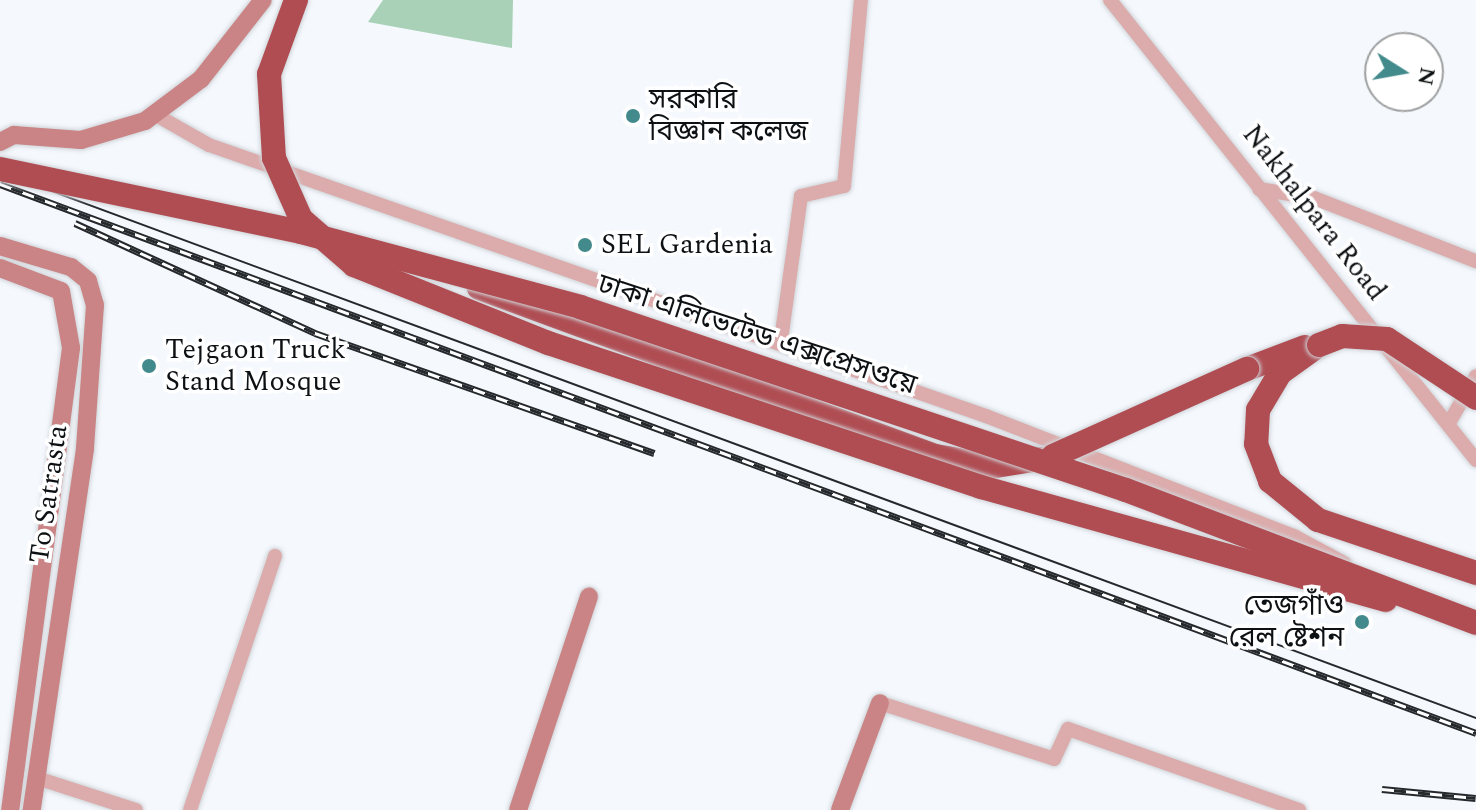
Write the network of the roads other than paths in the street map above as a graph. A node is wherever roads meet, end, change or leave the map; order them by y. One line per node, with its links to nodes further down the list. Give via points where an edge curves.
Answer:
1 (263, 0): 5 (street, via 201,79)
2 (296, 0): 26 (highway, bridge, via 269,74 274,158 314,234 378,278 981,487)
3 (861, 0): 15 (street, via 844,186 801,196)
4 (1110, 0): 8 (street, Nakhalpara Road)
5 (156, 115): 6 (street, via 100,137); 15 (street, via 209,145)
6 (1, 140)
7 (0, 169): 11 (highway, ঢাকা এলিভেটেড এক্সপ্রেসওয়ে, bridge)
8 (1259, 189): 10 (street, via 1314,198); 19 (street, Nakhalpara Road)
9 (0, 246): 13 (street, via 71,267 88,281)
10 (1476, 261)
11 (425, 264): 16 (highway, bridge, via 621,345 920,451 979,464 1060,453 1288,350); 26 (highway, ঢাকা এলিভেটেড এক্সপ্রেসওয়ে, bridge, via 580,307 1126,490)
12 (0, 268): 14 (street, via 49,282)
13 (95, 305): 14 (street); 21 (street, To Satrasta)
14 (68, 307): 20 (street)
15 (781, 340): 27 (street, via 1294,536)
16 (1319, 345): 18 (highway, bridge, via 1342,336 1387,339); 24 (highway, via 1267,389 1255,428 1260,460 1299,510)
17 (1476, 376): 19 (street)
18 (1476, 398)
19 (1449, 423): 22 (street, Nakhalpara Road)
20 (62, 447): 21 (street); 29 (street)
21 (85, 449): 30 (street, To Satrasta)
22 (1476, 460)
23 (275, 556): 34 (street)
24 (1476, 573)
25 (589, 596): 35 (street)
26 (1476, 624)
27 (1476, 633)
28 (880, 703): 36 (street); 37 (street, via 1054,759 1068,729)
29 (15, 775): 30 (street); 31 (street)
30 (37, 778): 32 (street, To Satrasta); 33 (street)
31 (10, 810)
32 (32, 810)
33 (136, 810)
34 (190, 810)
35 (518, 810)
36 (840, 810)
37 (1299, 810)

